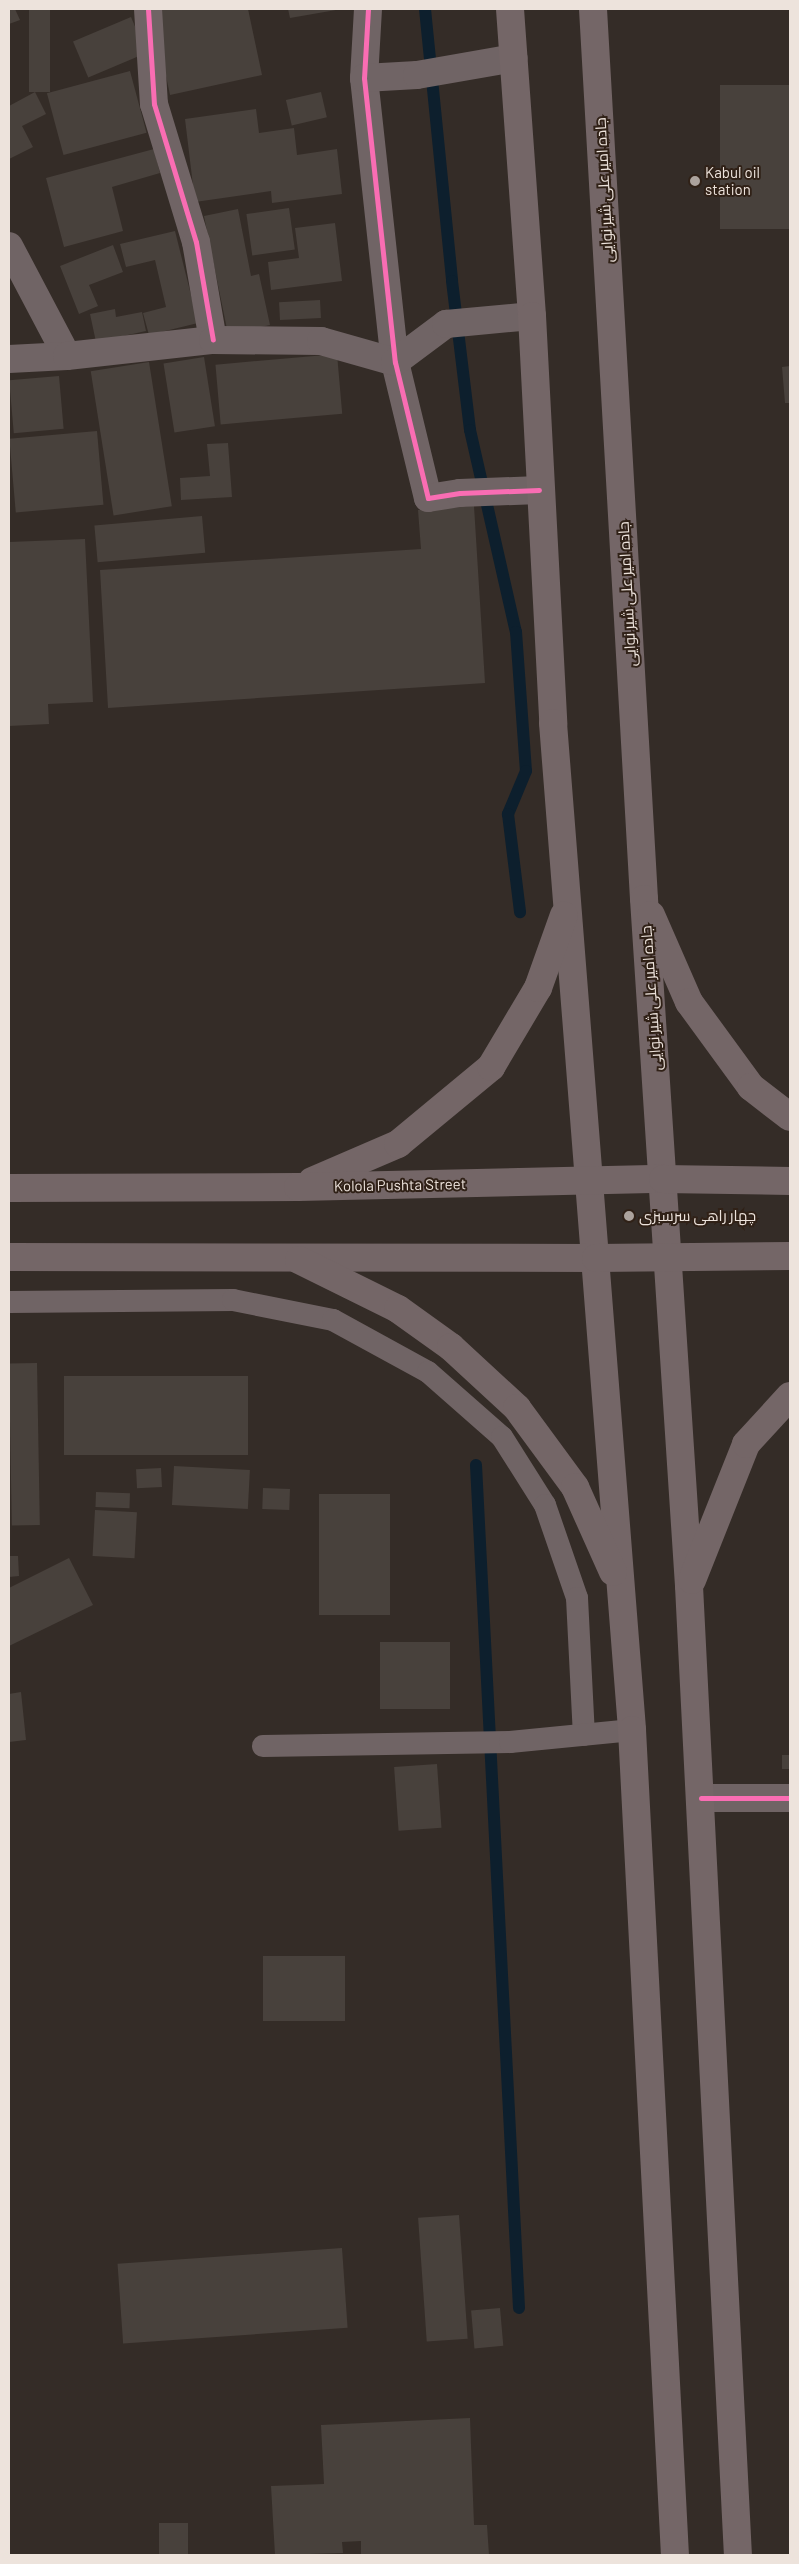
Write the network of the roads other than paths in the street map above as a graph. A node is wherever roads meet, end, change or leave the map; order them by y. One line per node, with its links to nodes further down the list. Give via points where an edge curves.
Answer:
1 (148, 9): 9 (street, via 154,104 196,242)
2 (368, 9): 6 (street)
3 (510, 9): 5 (main road)
4 (593, 9): 14 (main road, جاده امیر علی شیر نوایی)
5 (514, 58): 6 (street, via 416,75); 8 (main road)
6 (364, 78): 12 (street)
7 (9, 246): 10 (street)
8 (532, 316): 12 (street, via 446,324); 13 (main road)
9 (213, 340): 10 (street); 12 (street, via 321,341)
10 (67, 356): 11 (street)
11 (9, 359)
12 (395, 362): 13 (street, via 428,498 460,493)
13 (539, 490): 15 (main road)
14 (644, 899): 16 (main road, via 689,1002 751,1087); 17 (main road, جاده امیر علی شیر نوایی)
15 (567, 907): 18 (main road); 20 (main road, via 538,988 491,1067 398,1144)
16 (790, 1116)
17 (662, 1179): 18 (main road, Kolola Pushta Street); 19 (main road, Kolola Pushta Street); 26 (main road, جاده امیر علی شیر نوایی)
18 (590, 1181): 20 (main road, Kolola Pushta Street); 25 (main road)
19 (790, 1181)
20 (298, 1187): 21 (main road, Kolola Pushta Street)
21 (9, 1188)
22 (790, 1256): 26 (main road)
23 (9, 1257): 24 (main road)
24 (293, 1258): 25 (main road); 30 (main road, via 398,1309 451,1347 517,1408 575,1487)
25 (596, 1258): 26 (main road); 30 (main road)
26 (668, 1258): 29 (main road, جاده امیر علی شیر نوایی)
27 (9, 1302): 32 (lane, via 233,1300 333,1320 428,1372 502,1437 545,1505 577,1598)
28 (790, 1396): 29 (main road, via 746,1444)
29 (689, 1586): 34 (main road, جاده امیر علی شیر نوایی)
30 (621, 1591): 31 (main road)
31 (632, 1730): 32 (lane); 36 (main road)
32 (584, 1735): 33 (lane, via 510,1742)
33 (263, 1746)
34 (701, 1798): 35 (street); 37 (main road, جاده امیر علی شیر نوایی)
35 (790, 1798)
36 (675, 2555)
37 (738, 2555)

